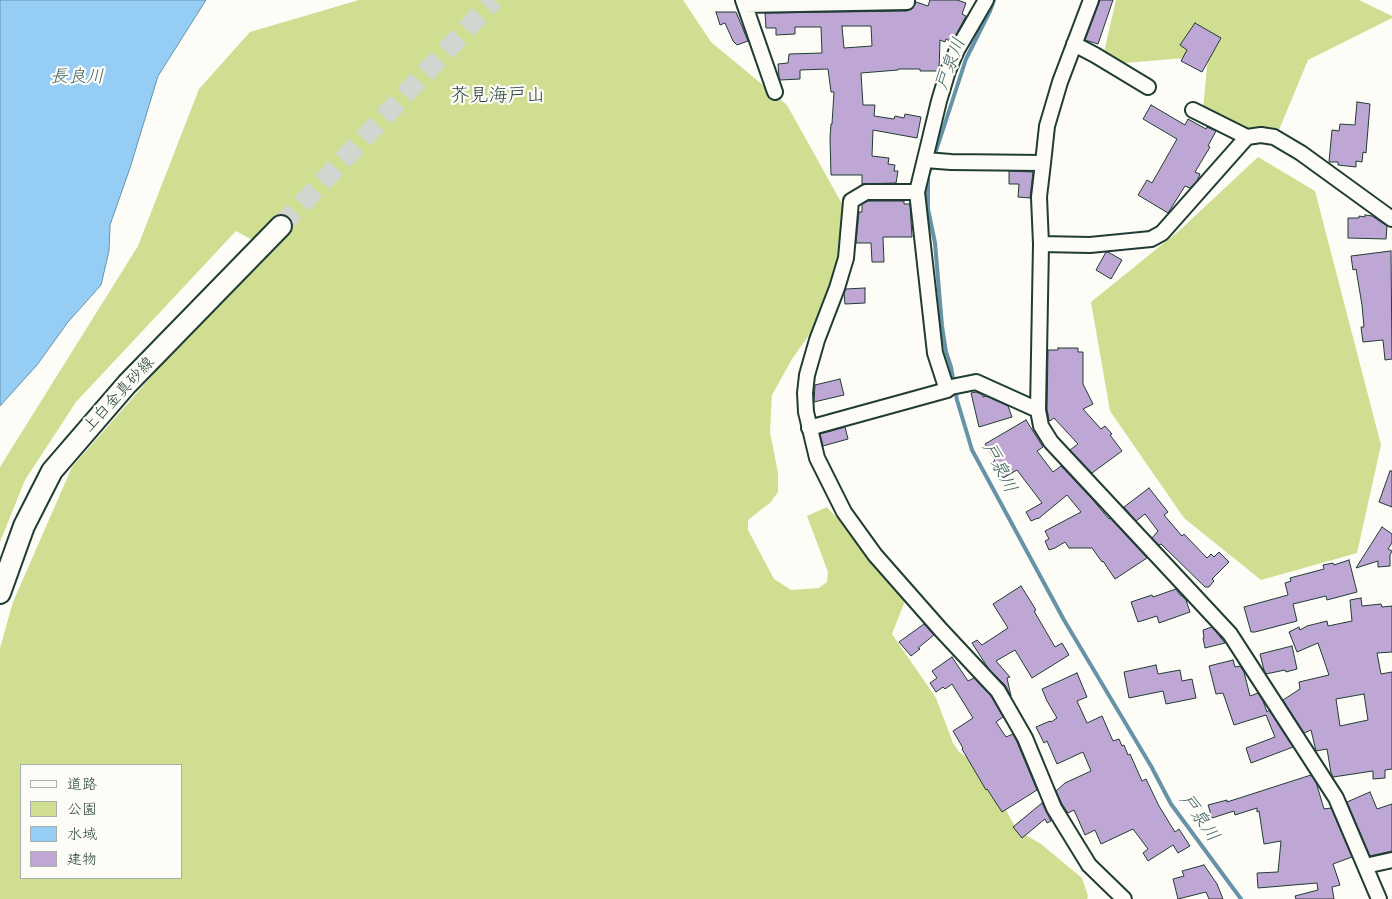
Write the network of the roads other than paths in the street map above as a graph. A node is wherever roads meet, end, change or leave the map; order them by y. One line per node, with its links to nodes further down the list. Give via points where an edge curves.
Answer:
1 (907, 0): 4 (street)
2 (986, 0): 10 (street, via 948,71)
3 (1091, 0): 5 (street)
4 (744, 2): 7 (street)
5 (1074, 44): 6 (street); 11 (street, via 1047,126)
6 (1148, 87)
7 (775, 92)
8 (1193, 110): 9 (street)
9 (1247, 137): 13 (street, via 1274,137); 15 (street, via 1162,232 1151,239 1090,245)
10 (925, 160): 11 (street); 12 (street)
11 (1043, 163): 15 (street, via 1039,197)
12 (917, 192): 16 (street, via 935,353); 18 (street, via 866,192 852,201 846,258 807,375 805,393)
13 (1392, 219)
14 (281, 226): 19 (main road, 上白金真砂線, via 127,384 52,471 24,526)
15 (1041, 244): 17 (street)
16 (954, 387): 17 (street, via 976,382); 18 (street)
17 (1038, 410): 21 (street, via 1041,426 1051,442 1230,634 1336,798)
18 (809, 428): 22 (street, via 817,458 844,512 875,555 998,691 1026,738 1054,808 1089,865)
19 (0, 593)
20 (1392, 860): 21 (street)
21 (1365, 866): 23 (street)
22 (1124, 899)
23 (1379, 899)

